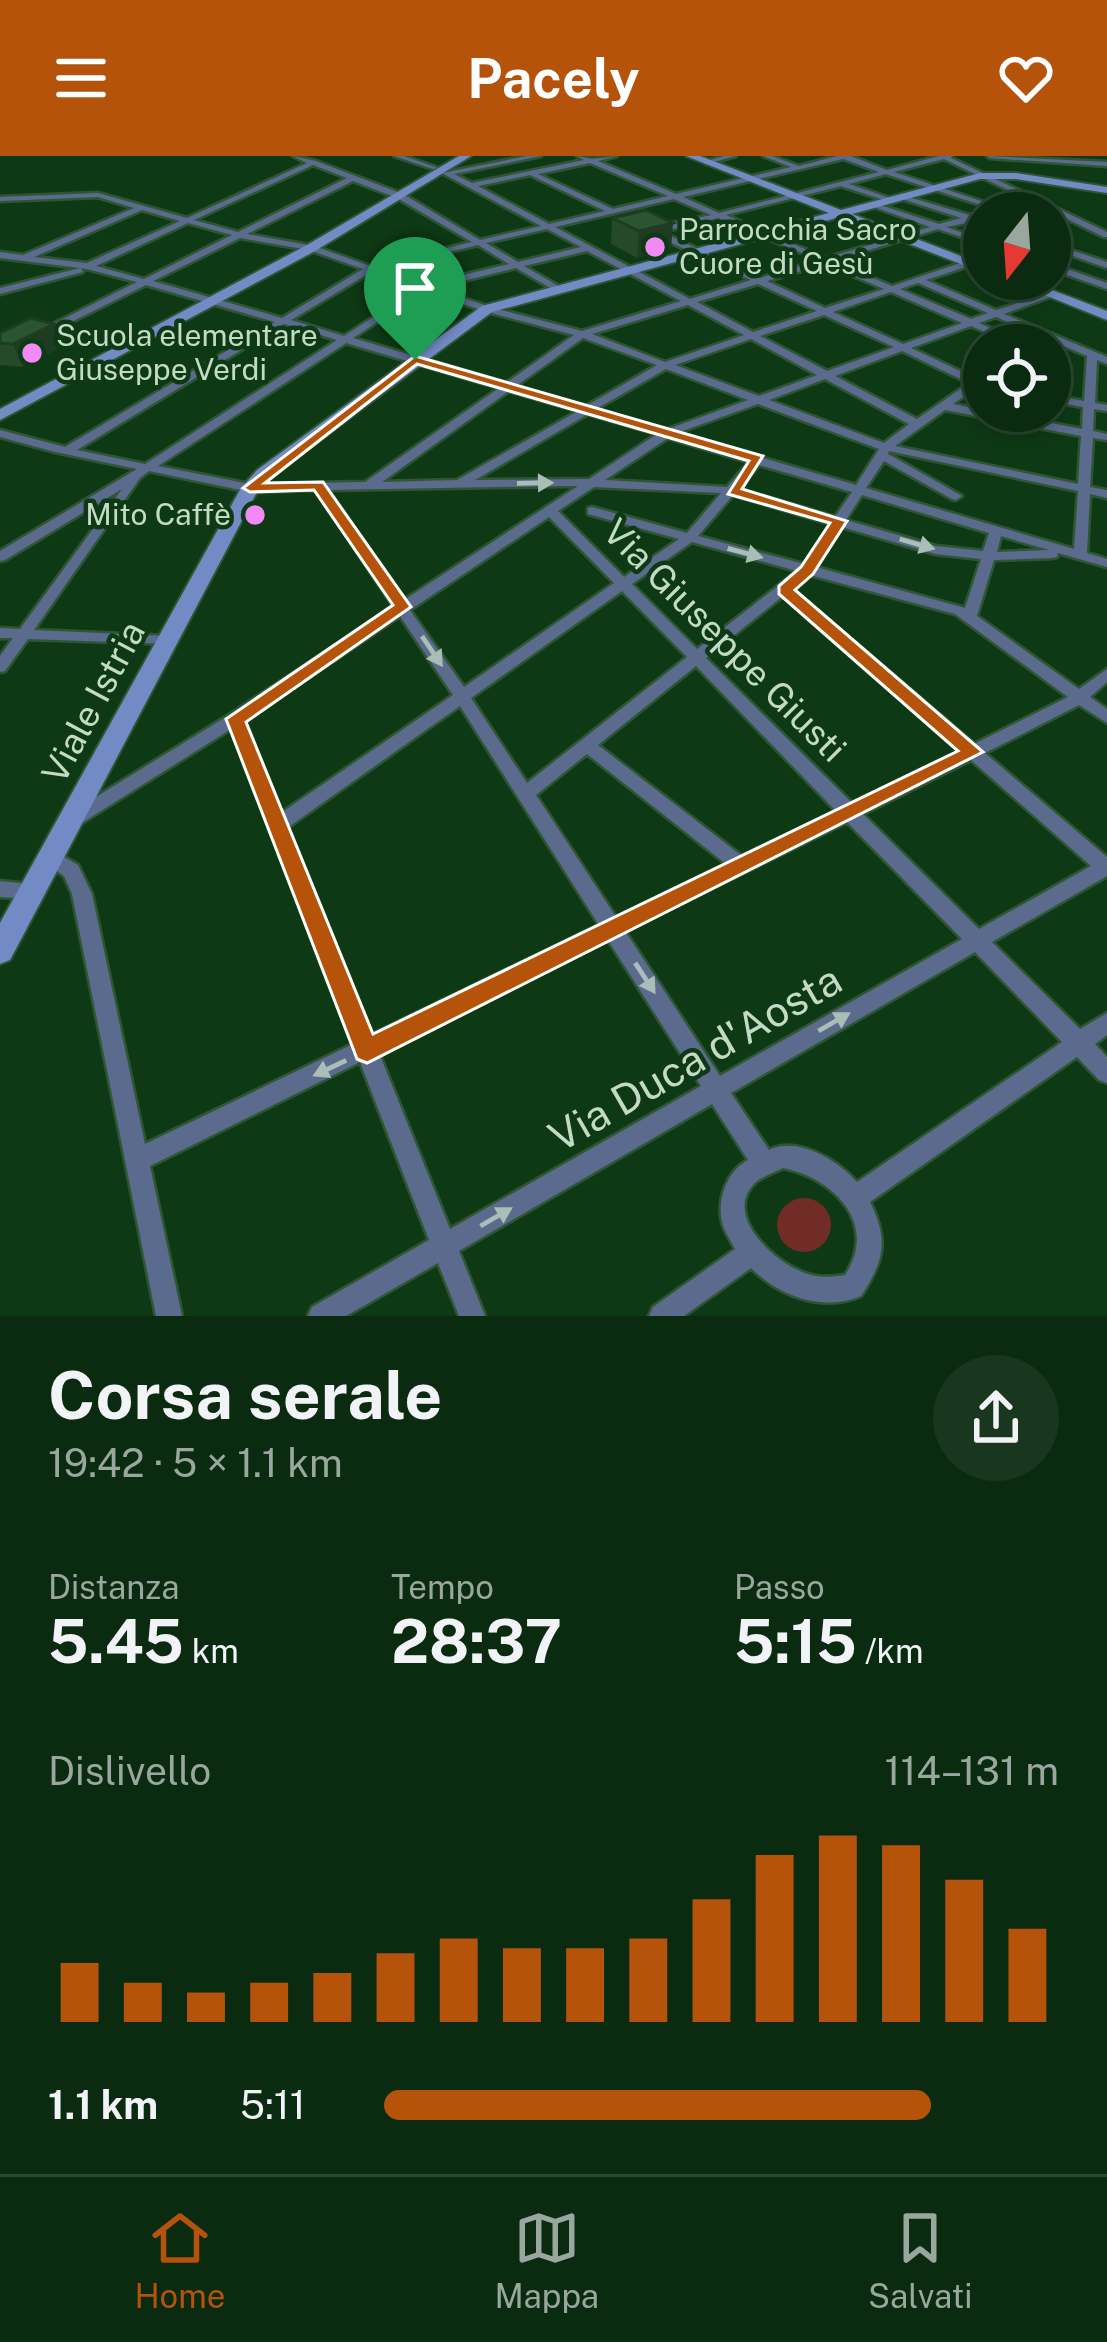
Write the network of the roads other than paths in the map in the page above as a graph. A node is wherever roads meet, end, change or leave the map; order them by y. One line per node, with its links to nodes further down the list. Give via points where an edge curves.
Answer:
1 (296, 156): 15 (street)
2 (398, 156): 19 (street)
3 (456, 156): 19 (street)
4 (466, 156): 19 (street)
5 (538, 156): 19 (street)
6 (580, 156): 14 (street)
7 (614, 156): 14 (street)
8 (691, 156): 16 (street)
9 (733, 156): 16 (street)
10 (766, 156): 18 (street)
11 (843, 156): 18 (street); 20 (street)
12 (944, 156): 20 (street); 22 (street)
13 (990, 156): 17 (street)
14 (591, 161): 21 (street); 33 (street)
15 (314, 162): 23 (street); 42 (street)
16 (706, 162): 24 (street)
17 (1107, 164)
18 (799, 167): 24 (street); 25 (street)
19 (441, 171): 26 (street); 30 (street)
20 (886, 172): 25 (street); 27 (street)
21 (531, 173): 26 (street); 38 (street)
22 (980, 176): 27 (street); 28 (street); 29 (street)
23 (356, 177): 30 (street); 50 (street)
24 (751, 179): 31 (street); 33 (street)
25 (842, 183): 31 (street); 36 (street)
26 (472, 185): 47 (street)
27 (935, 188): 32 (street); 34 (street)
28 (1107, 190)
29 (1013, 192)
30 (396, 195): 55 (street); 56 (street)
31 (793, 195): 39 (street); 40 (street)
32 (905, 196): 36 (street); 41 (street)
33 (675, 197): 38 (street); 40 (street)
34 (963, 198)
35 (0, 199): 37 (street, via 98,195)
36 (883, 203): 39 (street); 48 (street)
37 (142, 207): 42 (street); 62 (street)
38 (613, 212): 47 (street); 49 (street)
39 (842, 214): 51 (street); 54 (street)
40 (718, 215): 49 (street); 51 (street)
41 (963, 216)
42 (187, 220): 50 (street); 66 (street)
43 (963, 220): 48 (street)
44 (1071, 221): 45 (street)
45 (1074, 222): 46 (street); 52 (street)
46 (1071, 223)
47 (550, 227): 55 (street); 57 (street)
48 (942, 228): 53 (street); 54 (street)
49 (655, 231): 59 (street)
50 (239, 235): 56 (street); 73 (street)
51 (766, 235): 59 (street); 63 (street)
52 (1107, 235)
53 (963, 236)
54 (907, 240): 61 (street); 63 (street)
55 (481, 243): 64 (street); 67 (street)
56 (305, 247): 67 (street); 79 (street)
57 (588, 248): 64 (street); 69 (street)
58 (1071, 252): 65 (street)
59 (700, 253): 69 (street); 72 (street)
60 (0, 256): 62 (street)
61 (963, 258)
62 (20, 259): 66 (street)
63 (830, 262): 72 (street); 77 (street)
64 (518, 265): 75 (street); 76 (street)
65 (1107, 265)
66 (90, 267): 73 (street); 78 (street)
67 (371, 268): 75 (street); 87 (street)
68 (963, 268): 71 (street)
69 (632, 271): 76 (street); 82 (street)
70 (1071, 273): 74 (street)
71 (920, 281): 77 (street); 85 (street)
72 (762, 282): 82 (street); 84 (street)
73 (145, 283): 79 (street); 91 (street)
74 (1107, 286)
75 (424, 287): 83 (street); 94 (street)
76 (560, 290): 83 (street)
77 (894, 290): 84 (street); 88 (street)
78 (0, 291)
79 (207, 299): 87 (street); 112 (street)
80 (1032, 300): 85 (street)
81 (1066, 300): 86 (street)
82 (691, 302): 92 (street); 93 (street)
83 (488, 309): 92 (street); 99 (street)
84 (825, 313): 93 (street); 97 (street)
85 (994, 313): 88 (street); 90 (street)
86 (1107, 316)
87 (281, 321): 94 (street); 118 (street)
88 (968, 321): 89 (street); 97 (street)
89 (975, 324)
90 (1020, 324)
91 (42, 332)
92 (582, 334): 101 (street); 104 (street)
93 (754, 336): 101 (street); 102 (street)
94 (343, 339): 99 (street); 121 (street)
95 (1071, 345): 98 (street)
96 (1107, 347): 98 (street)
97 (896, 348): 102 (street); 103 (street)
98 (1091, 354): 100 (street); 108 (street)
99 (415, 360): 104 (street); 126 (street)
100 (1107, 361)
101 (664, 365): 106 (street); 111 (street)
102 (824, 373): 106 (street); 113 (street)
103 (963, 375)
104 (507, 386): 111 (street); 125 (street)
105 (963, 394): 109 (street)
106 (754, 398): 115 (street); 119 (street)
107 (1071, 402): 108 (street)
108 (1089, 405): 110 (street); 116 (street)
109 (944, 406): 113 (street); 116 (street)
110 (1107, 408)
111 (586, 410): 115 (street); 123 (street)
112 (0, 411)
113 (917, 424): 119 (street)
114 (0, 433): 118 (street)
115 (667, 433): 120 (street); 122 (street)
116 (1088, 434): 117 (street); 128 (street)
117 (1107, 437)
118 (67, 451): 121 (street)
119 (884, 451): 127 (street); 128 (street); 131 (street)
120 (758, 459): 127 (street); 129 (street)
121 (142, 471): 126 (street); 139 (street); 147 (street)
122 (589, 482): 123 (street, one-way to 122); 129 (street); 132 (street)
123 (460, 484): 125 (street)
124 (318, 485): 125 (street); 126 (street); 144 (street)
125 (369, 485)
126 (250, 488): 148 (street, Viale Istria)
127 (860, 489): 134 (street); 135 (street)
128 (1084, 489): 130 (street); 137 (street)
129 (733, 491): 134 (street); 136 (street)
130 (1107, 494)
131 (956, 496)
132 (550, 510): 142 (street, Via Giuseppe Giusti); 144 (street)
133 (592, 511): 136 (street)
134 (839, 521): 138 (street, one-way to 138, via 935,550); 141 (street)
135 (998, 529): 137 (street); 138 (street)
136 (689, 538): 141 (street, one-way to 141); 142 (street)
137 (1072, 555): 138 (street); 140 (street)
138 (988, 556): 145 (street)
139 (0, 557)
140 (1107, 563)
141 (807, 570): 143 (street); 145 (street)
142 (623, 585): 149 (street, Via Giuseppe Giusti); 152 (street)
143 (785, 590): 149 (street); 157 (street)
144 (402, 607): 152 (street, one-way to 152); 155 (street)
145 (970, 616): 153 (street)
146 (0, 633): 147 (street)
147 (23, 634): 148 (street); 150 (street)
148 (167, 641): 160 (street, Viale Istria)
149 (697, 659): 156 (street); 159 (street, Via Giuseppe Giusti)
150 (0, 667)
151 (1107, 674): 153 (street)
152 (462, 696): 158 (street); 161 (street)
153 (1080, 698): 154 (street); 157 (street)
154 (1107, 717)
155 (235, 719): 160 (street); 161 (street)
156 (587, 745): 158 (street); 163 (street)
157 (973, 752): 159 (street); 164 (street)
158 (525, 794): 167 (street)
159 (849, 812): 163 (street); 168 (street, Via Giuseppe Giusti)
160 (70, 822): 162 (street, Viale Istria)
161 (276, 826): 172 (street)
162 (51, 857): 166 (street, Viale Istria); 175 (street, via 71,871 82,894)
163 (742, 866): 167 (street)
164 (1106, 867): 168 (street, Via Duca d'Aosta)
165 (0, 890): 166 (street)
166 (32, 891): 169 (street, Viale Istria)
167 (611, 928): 172 (street); 174 (street, one-way to 174)
168 (976, 941): 171 (street, Via Giuseppe Giusti); 174 (street, Via Duca d'Aosta, one-way to 168)
169 (0, 952)
170 (1107, 1023): 171 (street)
171 (1078, 1042): 173 (street, Via Giuseppe Giusti); 177 (street)
172 (367, 1051): 175 (street, one-way to 175); 178 (street)
173 (1107, 1072)
174 (718, 1090): 176 (street); 178 (street, Via Duca d'Aosta, one-way to 174)
175 (137, 1160): 180 (street)
176 (763, 1162): 177 (street, via 782,1156 823,1165); 179 (street, via 733,1204)
177 (856, 1197): 179 (street, via 868,1259 848,1292 830,1302 785,1298)
178 (445, 1247): 181 (street, Via Duca d'Aosta); 182 (street)
179 (743, 1259): 183 (street)
180 (169, 1316)
181 (321, 1316)
182 (472, 1316)
183 (662, 1316)

